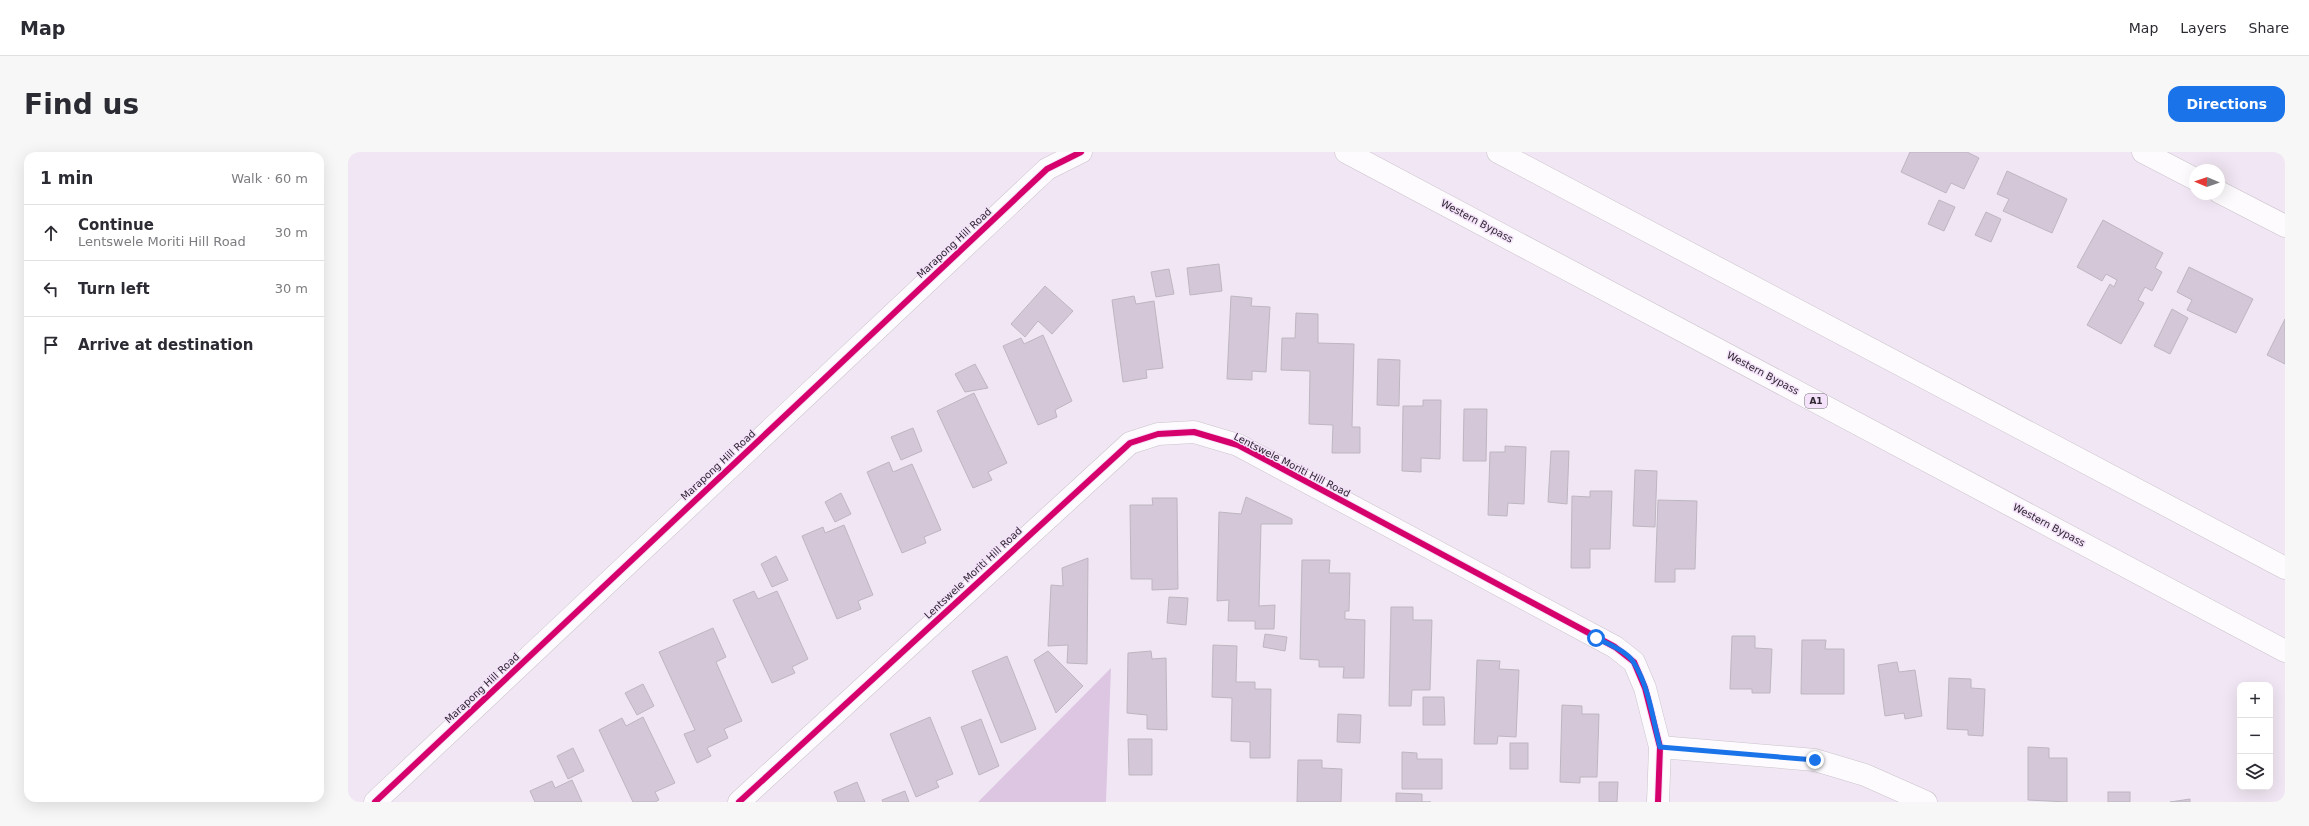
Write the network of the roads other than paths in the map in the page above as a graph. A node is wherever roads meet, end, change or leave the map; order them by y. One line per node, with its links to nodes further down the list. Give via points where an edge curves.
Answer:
1 (1065, 152): 6 (main road)
2 (1080, 152): 6 (main road, Marapong Hill Road)
3 (1498, 152): 10 (main road)
4 (2143, 152): 7 (main road)
5 (1348, 153): 11 (main road, Western Bypass / A1)
6 (1047, 169): 13 (main road, Marapong Hill Road)
7 (2189, 176)
8 (2225, 195): 9 (main road)
9 (2285, 226)
10 (2285, 568)
11 (2285, 651)
12 (1660, 747): 14 (main road, Lentswele Moriti Hill Road, via 1645,688 1634,662 1615,647 1238,445 1194,432 1158,434 1130,443); 15 (main road, Lentswele Moriti Hill Road); 16 (main road, via 1815,760 1865,775)
13 (376, 802)
14 (739, 802)
15 (1658, 802)
16 (1926, 802)

